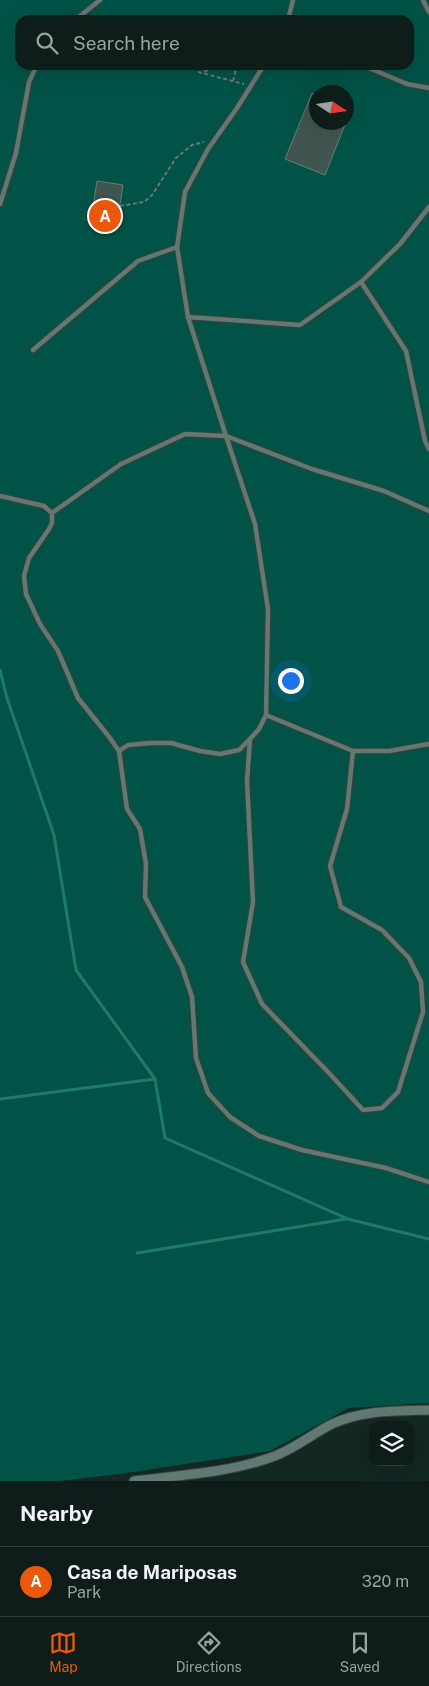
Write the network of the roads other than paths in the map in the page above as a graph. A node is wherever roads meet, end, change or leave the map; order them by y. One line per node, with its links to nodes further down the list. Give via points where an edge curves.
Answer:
1 (100, 0): 5 (lane)
2 (293, 0): 6 (lane)
3 (423, 0): 4 (lane)
4 (429, 12)
5 (81, 15)
6 (289, 15)
7 (35, 70): 11 (lane, via 29,82 16,153)
8 (261, 70): 13 (lane, via 185,192)
9 (374, 70): 10 (lane, via 407,84)
10 (429, 88)
11 (0, 204)
12 (429, 206): 14 (lane, via 400,244)
13 (177, 247): 15 (lane); 16 (lane, via 138,261)
14 (361, 282): 15 (lane, via 300,325); 18 (lane, via 406,351)
15 (188, 317): 17 (lane)
16 (33, 350)
17 (226, 436): 20 (lane); 21 (lane, via 185,434 122,464); 22 (lane, via 255,524 268,609)
18 (429, 449)
19 (0, 496): 21 (lane, via 44,506)
20 (429, 510)
21 (52, 513): 25 (lane, via 49,529 29,558 24,576 26,594 58,651 78,698)
22 (266, 715): 23 (lane); 26 (lane)
23 (250, 739): 25 (lane, via 239,750 220,754 171,743 150,742 128,745); 26 (lane, via 247,781 253,902 243,962 262,1004 363,1110 382,1108 398,1092 423,1012 421,982 409,958 382,930 341,907 330,866 348,809)
24 (429, 744): 26 (lane, via 389,751)
25 (118, 751): 27 (lane, via 127,809 140,829 146,864 145,896 182,967 192,997 196,1058 208,1093 230,1117 260,1136)
26 (353, 751)
27 (429, 1182)
28 (429, 1410): 29 (street, via 384,1411 350,1417 274,1457 255,1463)
29 (134, 1481)

